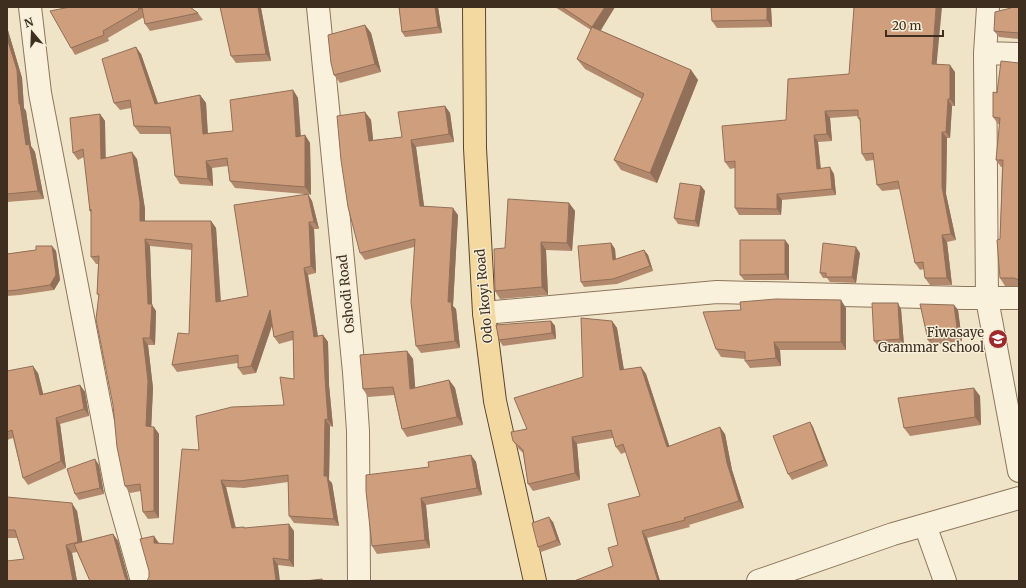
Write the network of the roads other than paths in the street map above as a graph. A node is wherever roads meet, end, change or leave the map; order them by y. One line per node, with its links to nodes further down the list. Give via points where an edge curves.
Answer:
1 (30, 7): 13 (street, via 40,93 114,481)
2 (318, 7): 14 (street, Oshodi Road, via 354,372 358,431)
3 (474, 7): 9 (main road, Odo Ikoyi Road, via 475,148)
4 (988, 7): 5 (street)
5 (985, 53): 6 (street); 8 (street)
6 (1019, 54)
7 (1019, 298): 8 (street)
8 (987, 299): 9 (street, via 717,292); 10 (street)
9 (484, 314): 15 (main road, Odo Ikoyi Road, via 495,401)
10 (1019, 471)
11 (1019, 498): 12 (street)
12 (925, 525): 16 (street); 17 (street)
13 (142, 581)
14 (359, 581)
15 (535, 581)
16 (758, 581)
17 (945, 581)

